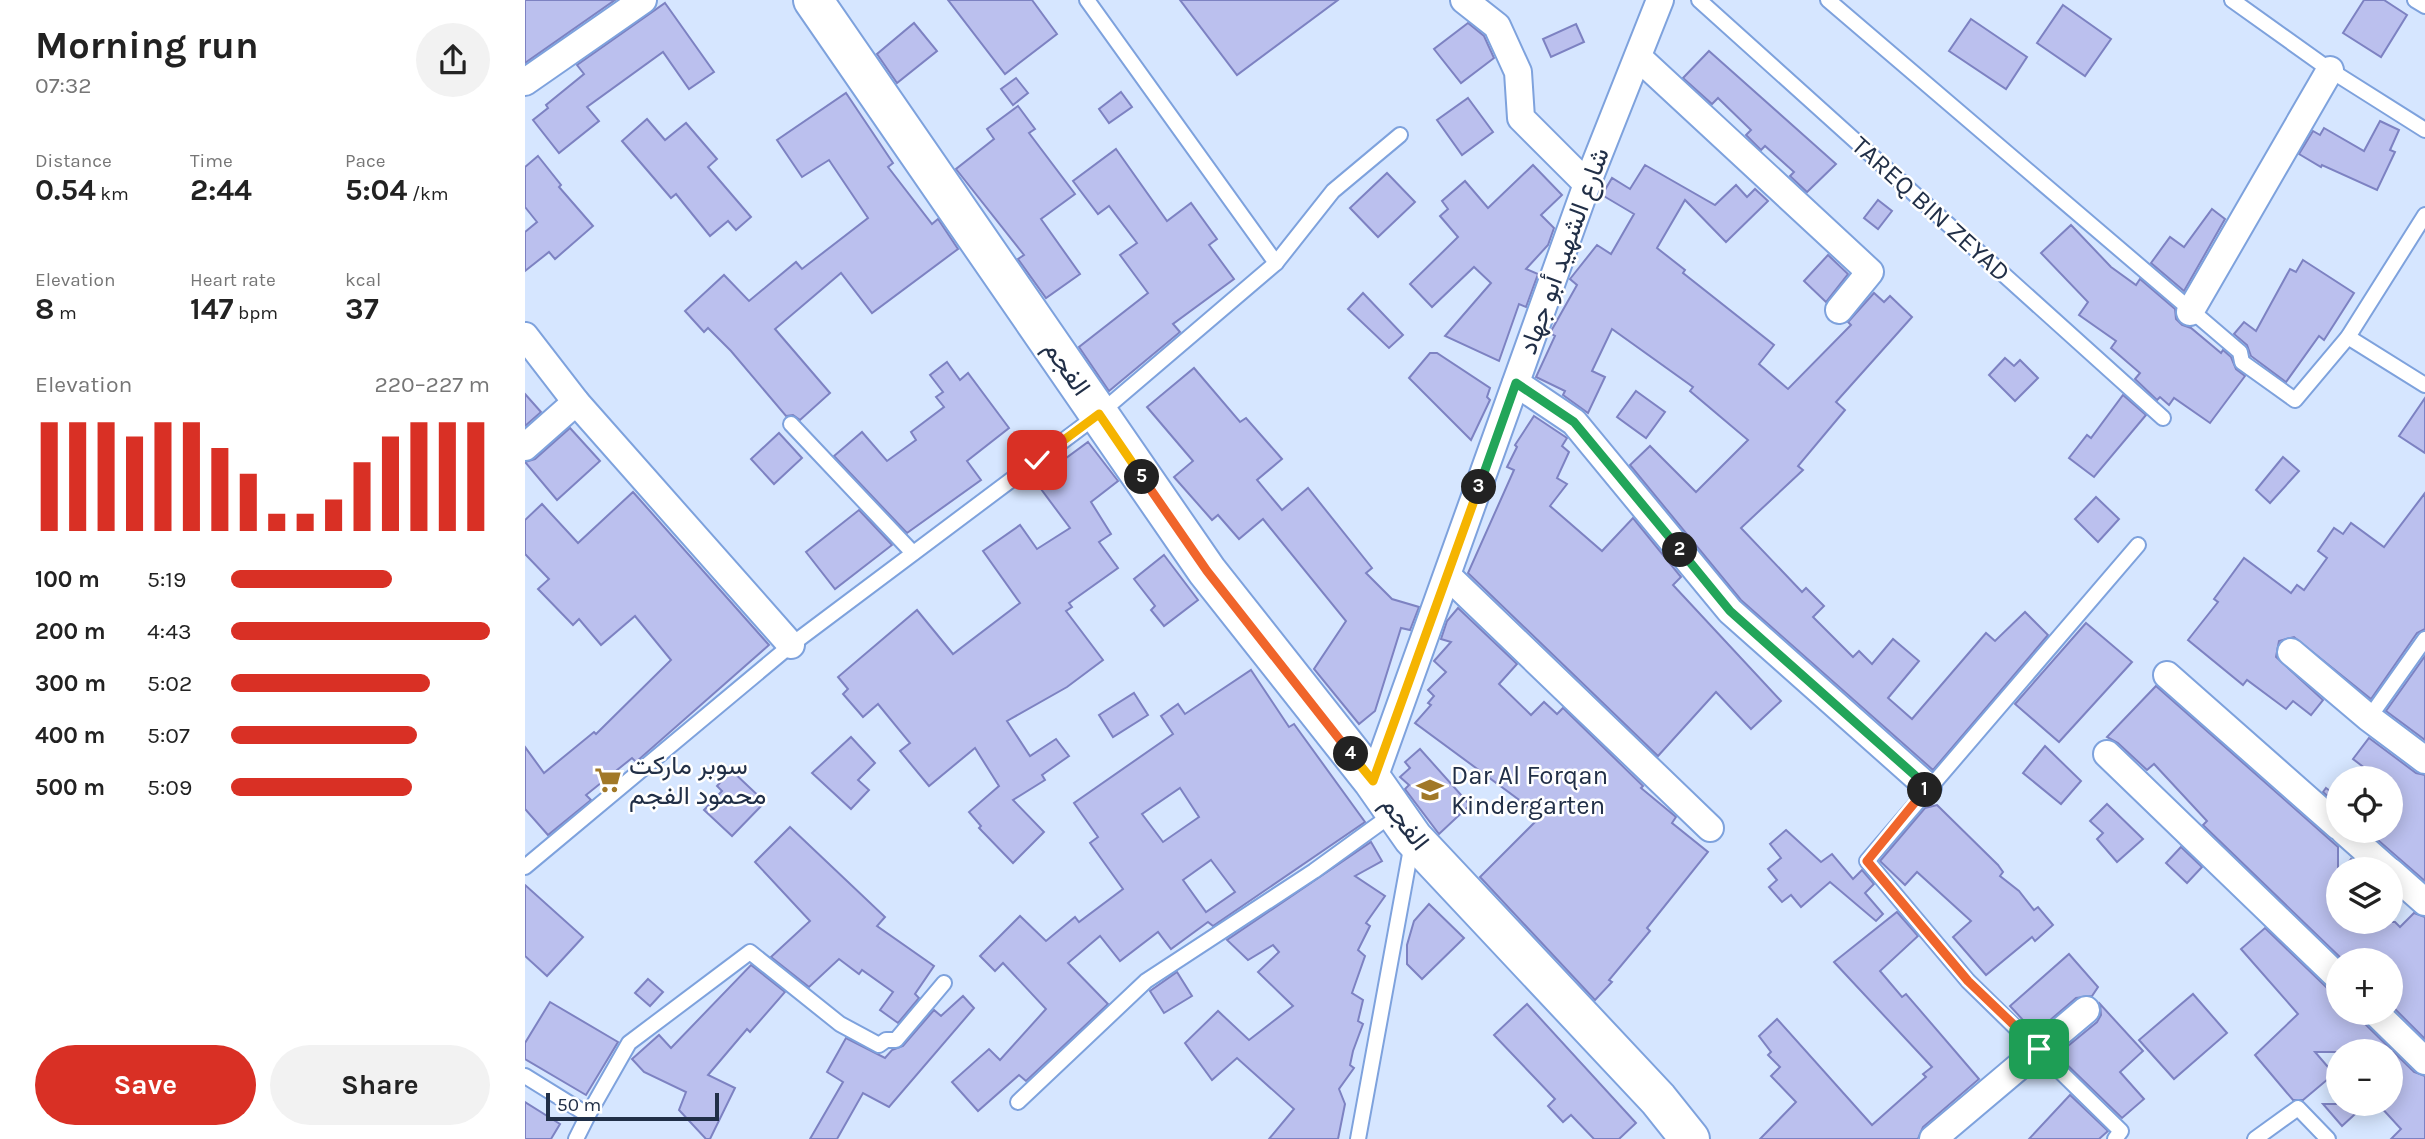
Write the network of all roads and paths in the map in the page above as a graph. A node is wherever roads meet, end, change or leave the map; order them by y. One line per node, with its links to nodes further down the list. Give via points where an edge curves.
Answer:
1 (643, 0): 13 (street)
2 (813, 0): 26 (main road, الفجم)
3 (1087, 0): 18 (lane)
4 (1464, 0): 16 (street, via 1497,26 1518,72 1521,118)
5 (1660, 0): 11 (street, شارع الشهيد أبو جهاد)
6 (1699, 0): 27 (lane, TAREQ BIN ZEYAD)
7 (1828, 0): 20 (lane)
8 (2232, 0): 12 (lane)
9 (2415, 0): 10 (lane)
10 (2425, 6)
11 (1639, 57): 16 (street, شارع الشهيد أبو جهاد); 19 (street, via 1870,272)
12 (2330, 70): 14 (lane); 20 (street)
13 (525, 82)
14 (2425, 130)
15 (1400, 135): 18 (lane, via 1333,191)
16 (1587, 184): 23 (street, شارع الشهيد أبو جهاد)
17 (2425, 215): 22 (lane)
18 (1276, 263): 26 (lane)
19 (1839, 310)
20 (2190, 312): 22 (lane, via 2240,352 2242,362 2295,400)
21 (525, 336): 25 (street)
22 (2348, 337): 24 (lane)
23 (1516, 383): 32 (street, شارع الشهيد أبو جهاد); 41 (street, via 1574,422 1730,611)
24 (2425, 385)
25 (576, 401): 29 (street); 34 (street)
26 (1099, 414): 31 (lane); 40 (main road, الفجم, via 1207,571)
27 (2163, 418)
28 (791, 424): 31 (lane)
29 (525, 447)
30 (2138, 545): 41 (lane)
31 (913, 554): 34 (lane)
32 (1448, 576): 40 (street, شارع الشهيد أبو جهاد); 44 (street)
33 (2425, 639): 37 (lane)
34 (791, 645): 47 (lane)
35 (2291, 652): 37 (street)
36 (2167, 676): 42 (street)
37 (2369, 718): 39 (street)
38 (2107, 754): 50 (street)
39 (2425, 760)
40 (1373, 781): 43 (main road, الفجم)
41 (1928, 787): 54 (lane, via 1867,861 1968,981)
42 (2326, 815)
43 (1404, 825): 57 (lane, via 1314,871 1146,981); 60 (lane); 61 (main road, الفجم)
44 (1710, 828)
45 (2358, 843): 46 (street)
46 (2373, 857)
47 (528, 860)
48 (2403, 883): 49 (street)
49 (2425, 902)
50 (2326, 965)
51 (944, 983): 58 (lane, via 895,1040 879,1045 840,1024 750,952 629,1043)
52 (2085, 1010): 54 (street)
53 (2388, 1025): 55 (street)
54 (2039, 1049): 62 (street); 63 (lane, via 2122,1131)
55 (2425, 1061)
56 (525, 1076): 58 (lane)
57 (1018, 1102)
58 (588, 1115): 59 (lane)
59 (576, 1139)
60 (1359, 1139)
61 (1690, 1139)
62 (1933, 1139)
63 (2115, 1139)
64 (2255, 1139): 65 (lane, via 2298,1108)
65 (2328, 1139)

